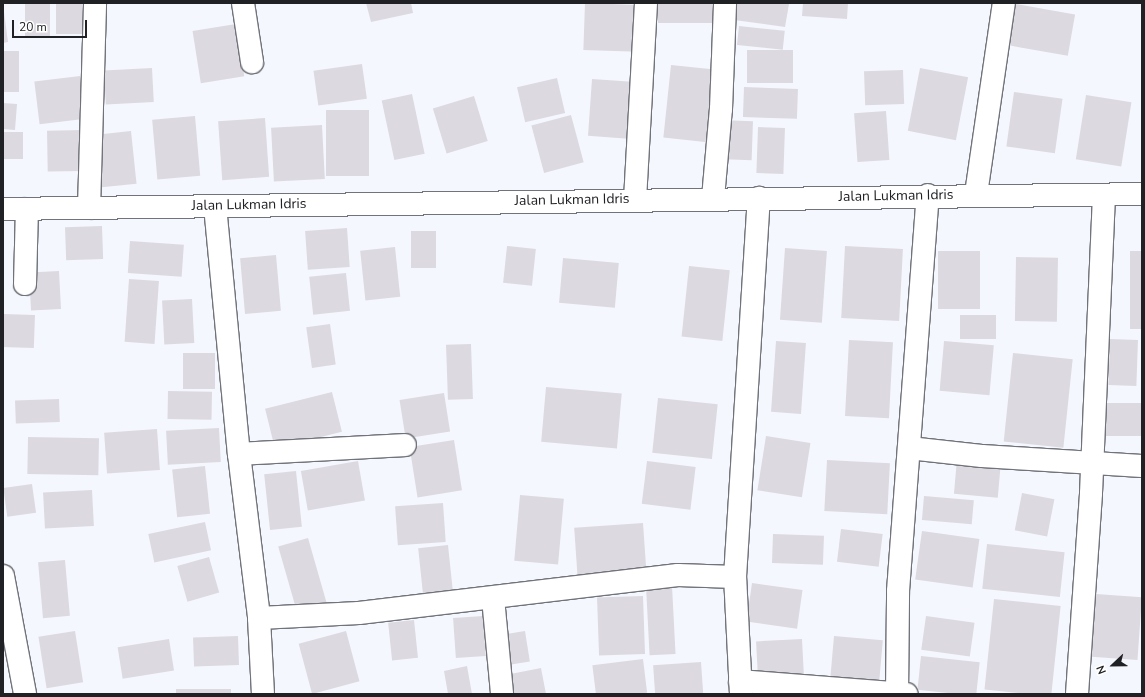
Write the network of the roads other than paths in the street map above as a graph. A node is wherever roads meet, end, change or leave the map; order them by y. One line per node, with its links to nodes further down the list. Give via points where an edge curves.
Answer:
1 (95, 3): 15 (street)
2 (242, 3): 6 (street)
3 (646, 3): 13 (street)
4 (725, 3): 11 (street, via 721,109)
5 (1004, 3): 7 (street)
6 (252, 62)
7 (976, 194): 9 (street, Jalan Lukman Idris); 10 (street, Jalan Lukman Idris)
8 (1142, 194): 10 (street, Jalan Lukman Idris)
9 (928, 195): 12 (street, Jalan Lukman Idris); 20 (street)
10 (1104, 195): 22 (street)
11 (713, 198): 12 (street, Jalan Lukman Idris); 13 (street, Jalan Lukman Idris)
12 (759, 198): 25 (street)
13 (635, 200): 14 (street, Jalan Lukman Idris)
14 (215, 206): 15 (street, Jalan Lukman Idris); 21 (street)
15 (89, 208): 16 (street, Jalan Lukman Idris)
16 (27, 209): 17 (street, Jalan Lukman Idris); 18 (street)
17 (3, 210)
18 (25, 284)
19 (405, 445): 21 (street)
20 (909, 448): 22 (street, via 982,456); 32 (street, via 898,591)
21 (239, 454): 27 (street)
22 (1093, 462): 23 (street); 33 (street)
23 (1142, 466)
24 (3, 576): 29 (street)
25 (735, 577): 26 (street, via 678,575); 28 (street)
26 (493, 598): 27 (street, via 359,613); 31 (street)
27 (259, 618): 30 (street)
28 (740, 688): 32 (street)
29 (25, 694)
30 (263, 694)
31 (502, 694)
32 (900, 694)
33 (1078, 694)

